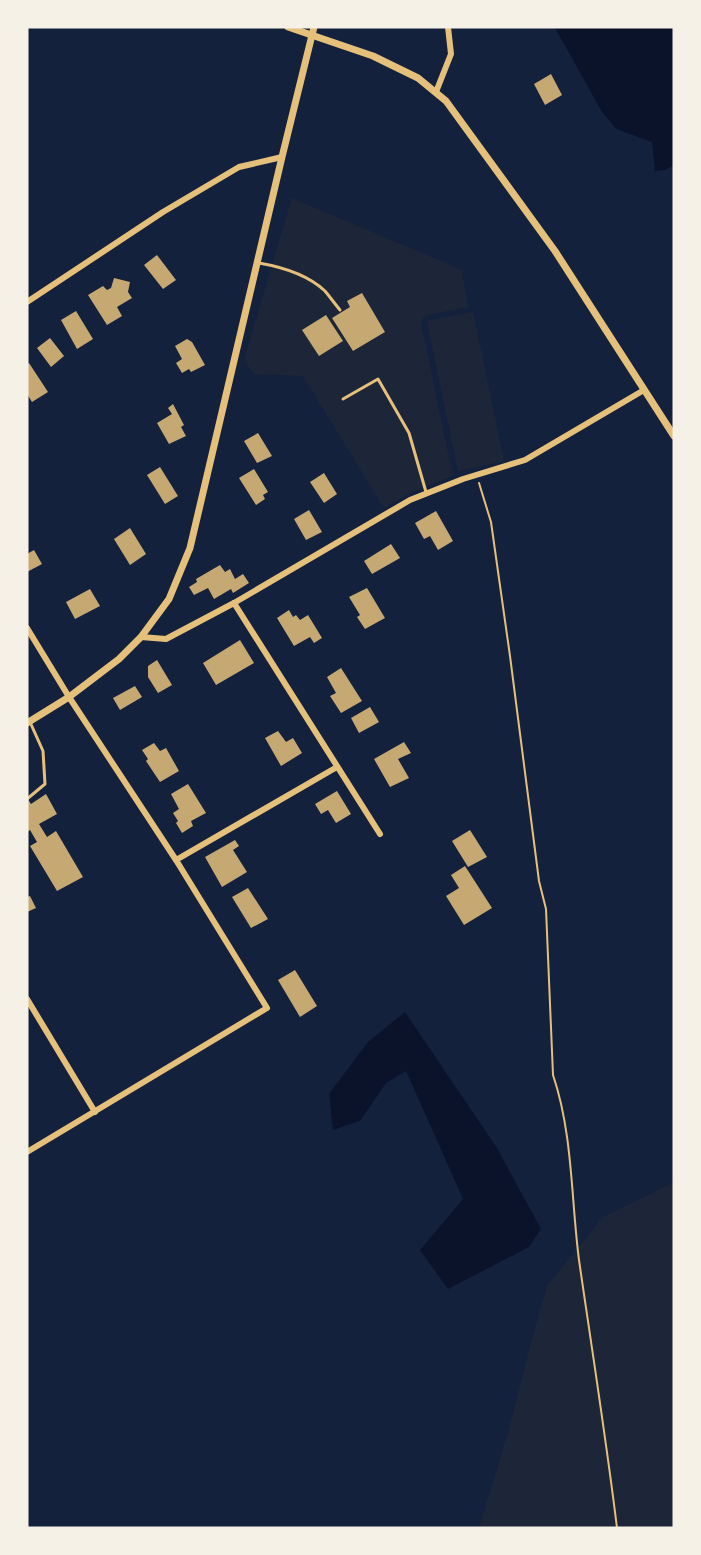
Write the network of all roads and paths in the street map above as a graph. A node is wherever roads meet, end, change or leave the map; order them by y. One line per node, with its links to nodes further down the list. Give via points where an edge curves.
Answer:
1 (288, 27): 4 (street)
2 (314, 27): 4 (street)
3 (448, 27): 5 (street, via 451,54)
4 (312, 36): 5 (street, via 373,56 418,78); 6 (street)
5 (436, 93): 10 (street, via 446,101 555,251)
6 (282, 157): 7 (street); 8 (street, via 239,167)
7 (257, 263): 9 (lane, via 287,268 324,291); 17 (street, via 190,548 169,599)
8 (27, 302)
9 (340, 310)
10 (644, 390): 12 (street); 14 (street, via 525,460)
11 (343, 399): 14 (lane, via 378,379 409,433)
12 (674, 436)
13 (478, 480): 27 (path, via 491,522 546,909 553,1075 560,1094 572,1176 579,1258)
14 (427, 493): 15 (street)
15 (234, 603): 17 (street, via 166,639); 20 (street)
16 (27, 628): 18 (street)
17 (141, 637): 18 (street, via 120,659)
18 (69, 697): 19 (street); 23 (street)
19 (28, 722): 21 (lane, via 43,751 45,784)
20 (337, 767): 22 (street); 23 (street)
21 (27, 800)
22 (380, 834)
23 (176, 860): 25 (street, via 267,1008)
24 (27, 999): 25 (street)
25 (95, 1112): 26 (street)
26 (27, 1152)
27 (617, 1528)

